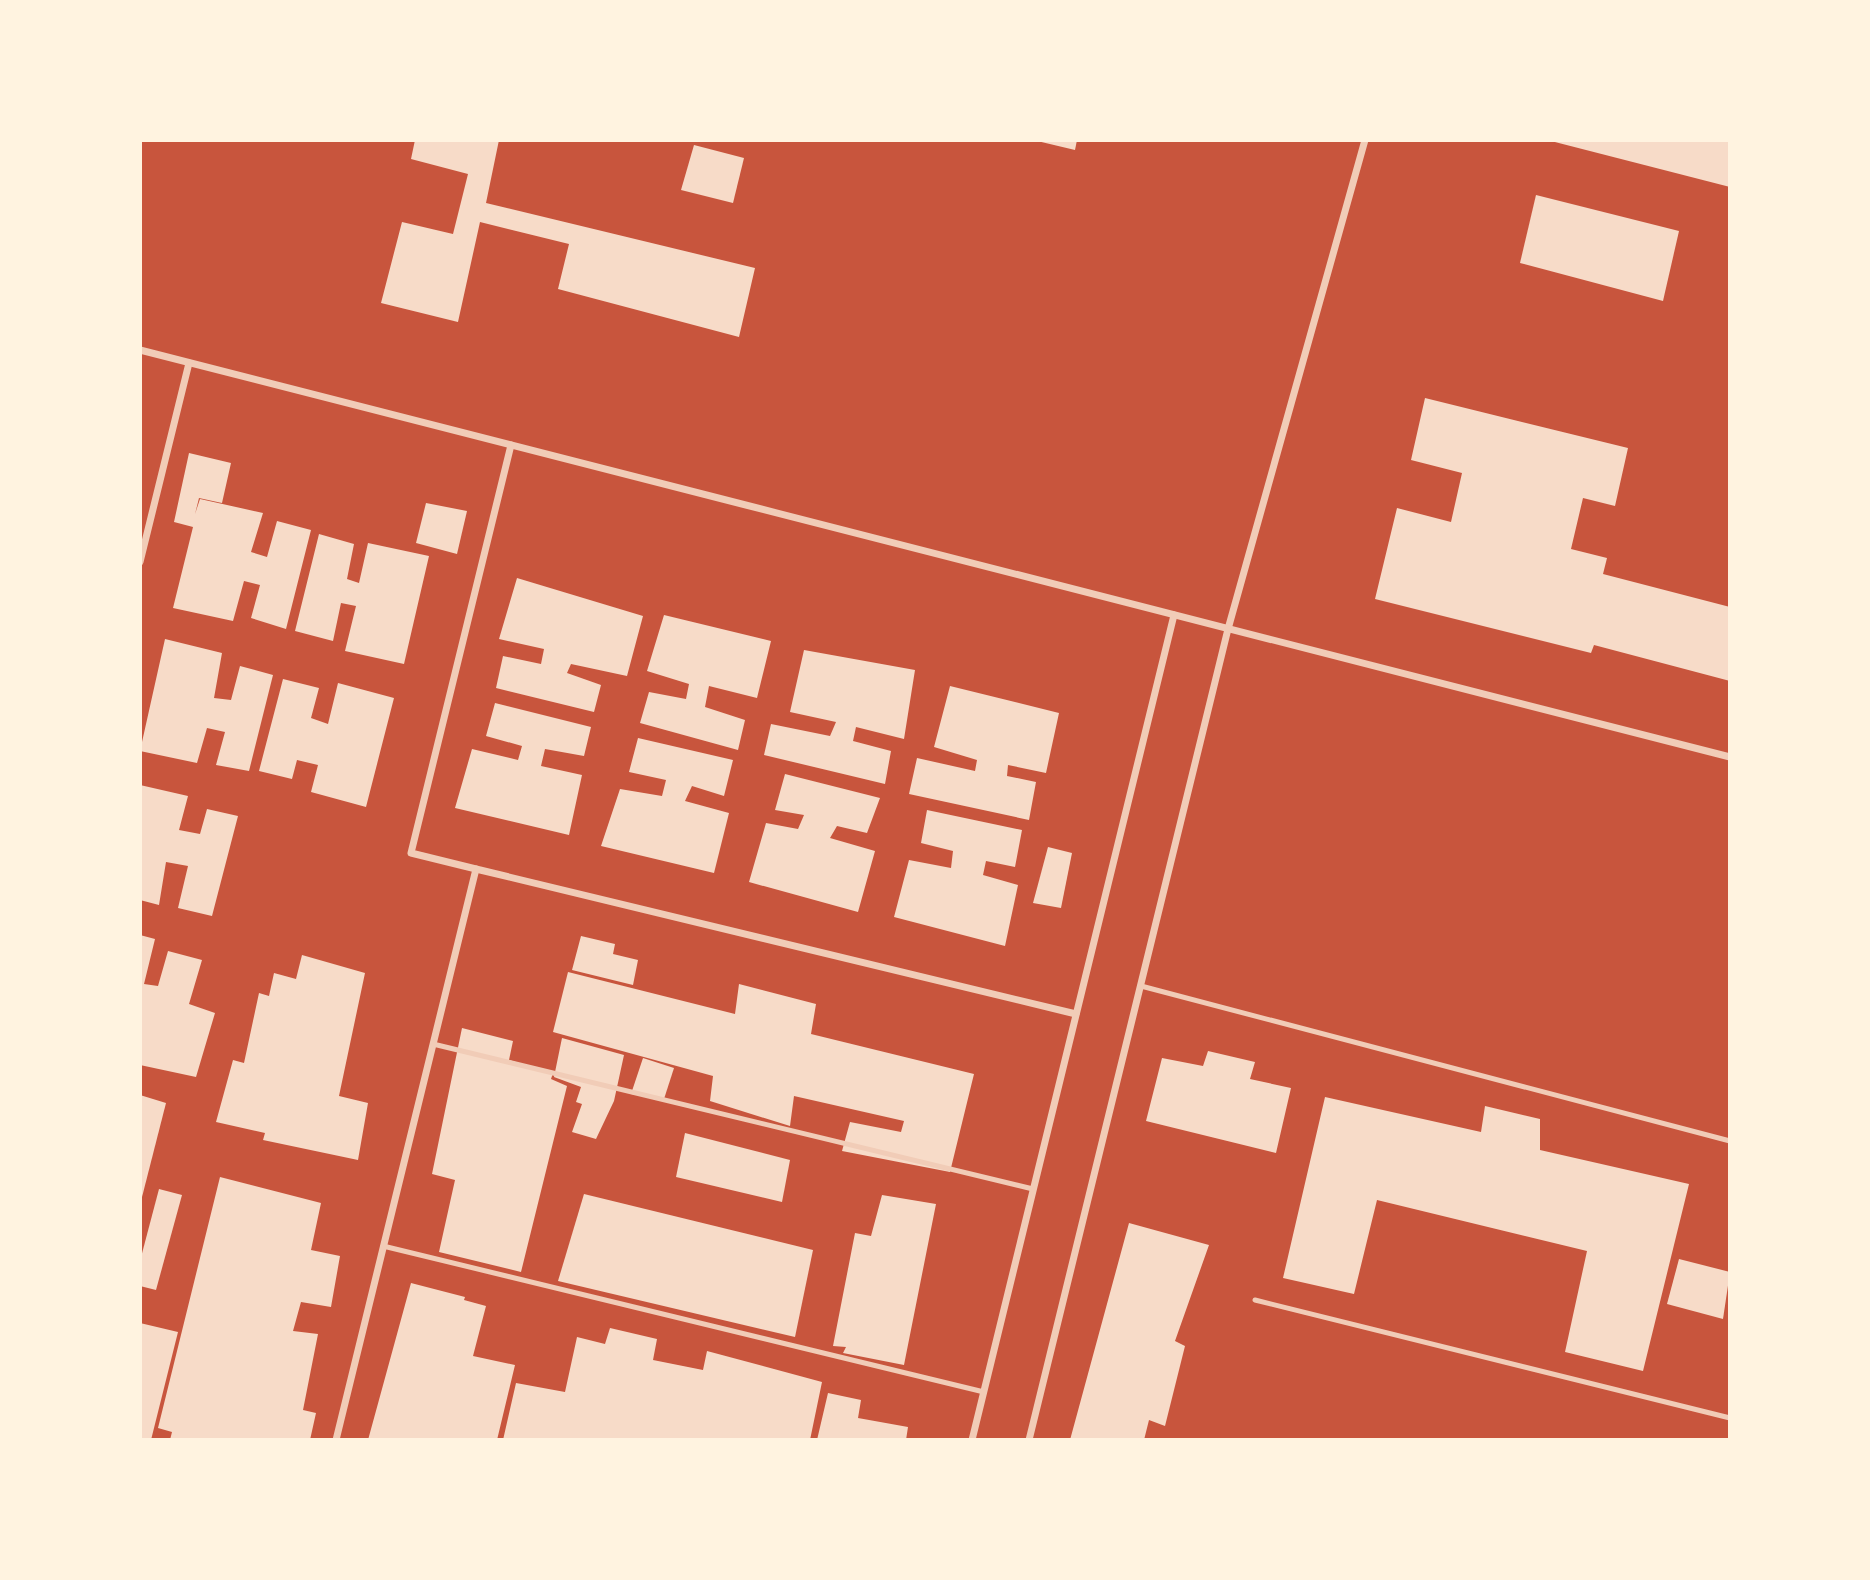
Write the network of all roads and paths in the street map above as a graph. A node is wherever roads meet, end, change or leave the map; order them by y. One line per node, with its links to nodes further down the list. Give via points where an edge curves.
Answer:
1 (1365, 140): 7 (street)
2 (140, 350): 3 (street)
3 (189, 363): 4 (street); 5 (street)
4 (511, 445): 6 (street); 9 (street, via 411,853)
5 (140, 562)
6 (1174, 615): 7 (street); 11 (street)
7 (1228, 629): 8 (street); 10 (street)
8 (1730, 757)
9 (476, 869): 11 (street); 12 (street)
10 (1141, 986): 13 (lane); 21 (street)
11 (1076, 1014): 14 (street)
12 (433, 1044): 14 (lane); 15 (street)
13 (1730, 1141)
14 (1033, 1189): 17 (street)
15 (383, 1246): 17 (lane); 19 (street)
16 (1255, 1300): 18 (lane)
17 (984, 1392): 20 (street)
18 (1730, 1418)
19 (336, 1440)
20 (972, 1440)
21 (1029, 1440)

